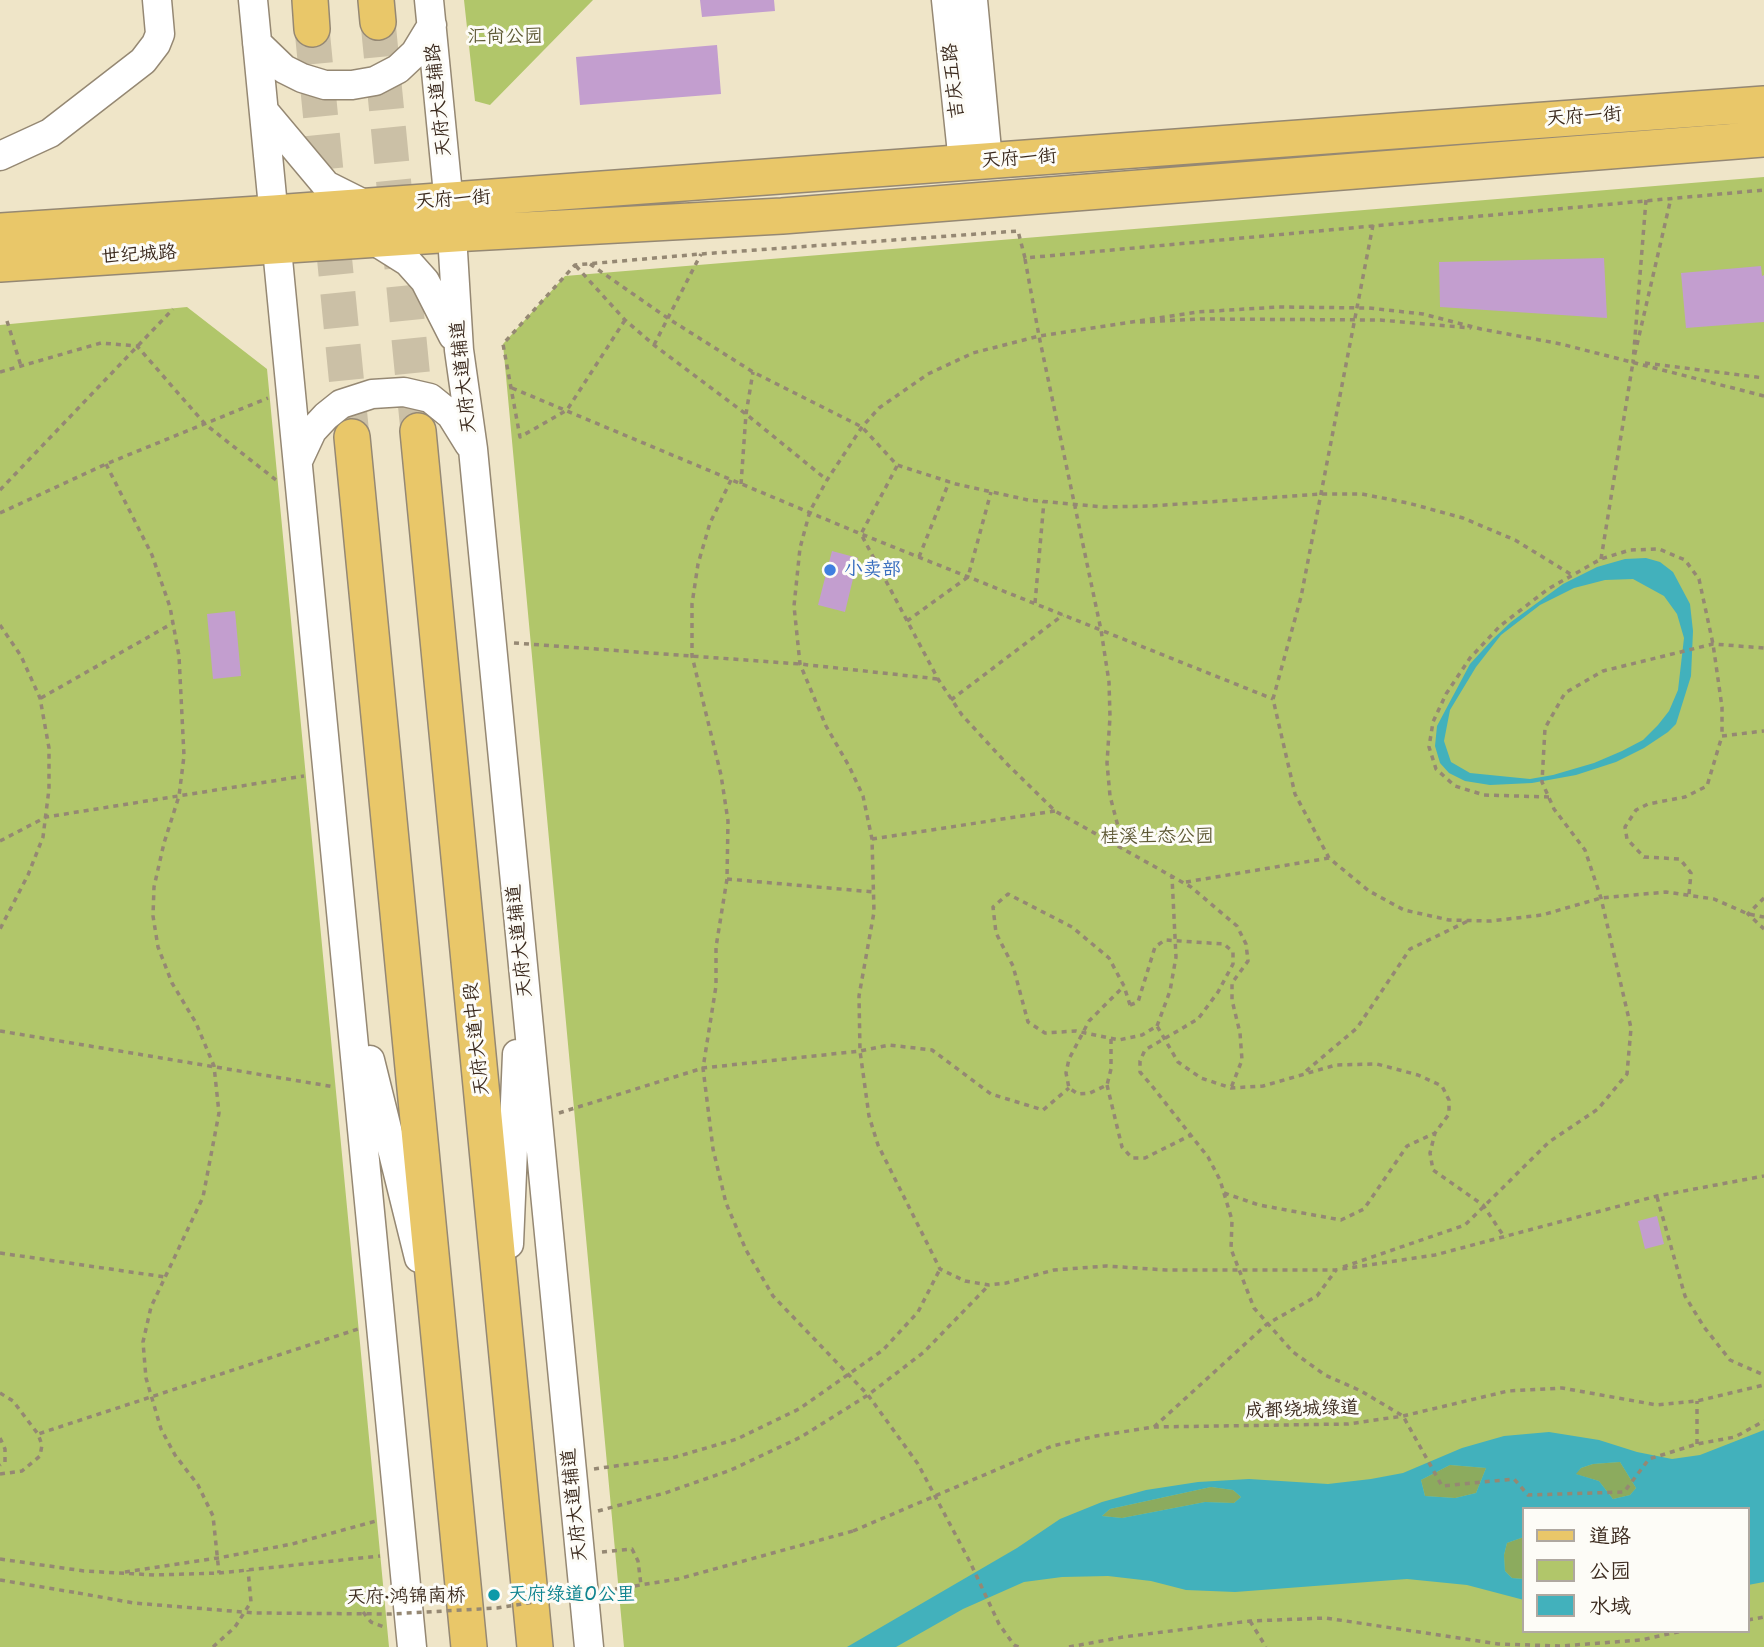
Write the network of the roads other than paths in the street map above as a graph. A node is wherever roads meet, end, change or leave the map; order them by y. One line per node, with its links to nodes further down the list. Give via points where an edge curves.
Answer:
1 (156, 0): 10 (street, via 160,34 143,61 50,133)
2 (253, 0): 6 (street)
3 (946, 0): 11 (street, 吉庆五路)
4 (973, 0): 11 (street, 吉庆五路)
5 (431, 12): 6 (street, via 415,53 374,82 325,85 302,78 284,69); 12 (street, 天府大道辅路)
6 (257, 43): 8 (street)
7 (1764, 104): 11 (main road, 天府一街)
8 (264, 111): 13 (street, via 326,185); 14 (street)
9 (1764, 139): 16 (main road, 天府一街, via 782,216)
10 (0, 156)
11 (975, 162): 12 (main road, 天府一街)
12 (449, 200): 13 (main road, 天府一街); 16 (street, 天府大道辅路)
13 (371, 223): 14 (main road, 天府一街); 16 (main road, 天府一街); 18 (street, via 425,281)
14 (276, 229): 15 (main road, 世纪城路); 17 (main road, 世纪城路); 22 (street)
15 (0, 231)
16 (452, 235): 18 (street, 天府大道辅道)
17 (0, 264)
18 (460, 350): 21 (street, 天府大道辅道)
19 (418, 431): 25 (main road, 天府大道中段)
20 (352, 437): 26 (main road)
21 (473, 449): 22 (street, via 452,415 430,398 404,391 372,394 341,404 312,431); 23 (street, 天府大道辅道)
22 (288, 471): 24 (street)
23 (521, 953): 25 (street); 30 (street, 天府大道辅道)
24 (347, 966): 26 (street); 27 (street)
25 (505, 1331): 29 (main road, 天府大道中段)
26 (439, 1336): 28 (main road)
27 (412, 1647)
28 (469, 1647)
29 (535, 1647)
30 (589, 1647)

